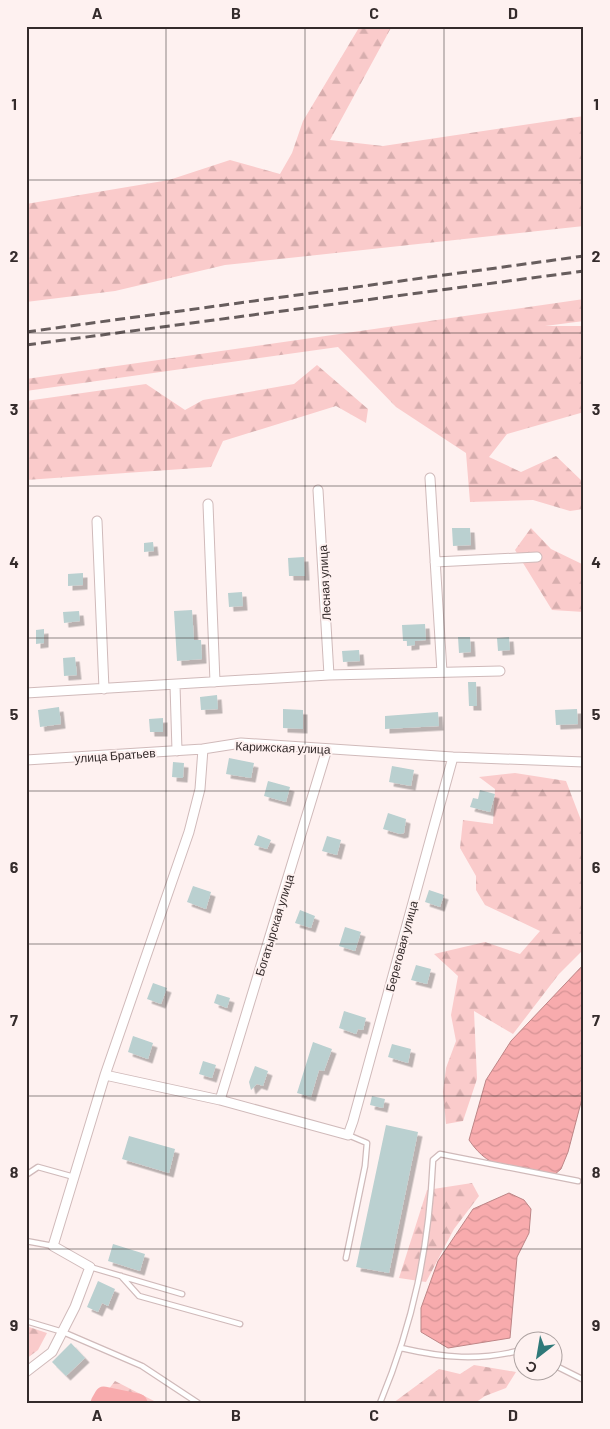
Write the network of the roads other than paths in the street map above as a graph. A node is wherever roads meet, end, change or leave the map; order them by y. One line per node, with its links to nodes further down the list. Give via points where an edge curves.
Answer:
1 (430, 478): 6 (street)
2 (318, 490): 9 (street, Лесная улица)
3 (208, 504): 10 (street)
4 (97, 521): 12 (street)
5 (537, 557): 6 (street)
6 (435, 562): 8 (street)
7 (500, 671): 8 (street)
8 (442, 672): 9 (street)
9 (329, 675): 10 (street)
10 (215, 682): 11 (street)
11 (175, 685): 12 (street); 16 (street)
12 (104, 688): 13 (street)
13 (26, 693)
14 (203, 749): 15 (street, Карижская улица, via 241,744); 16 (street, улица Братьев); 20 (street, via 200,789 189,832)
15 (327, 749): 17 (street, Карижская улица); 21 (street, Богатырская улица)
16 (178, 751): 18 (street, улица Братьев)
17 (453, 757): 19 (street, Карижская улица); 22 (street, Береговая улица)
18 (26, 760)
19 (584, 762)
20 (105, 1075): 21 (street); 24 (street)
21 (220, 1100): 22 (street)
22 (348, 1135): 28 (lane, via 367,1143)
23 (26, 1174): 24 (lane, via 38,1167)
24 (74, 1177): 27 (street)
25 (578, 1181): 35 (lane, via 440,1154 432,1160 423,1265)
26 (26, 1241): 27 (lane)
27 (53, 1246): 29 (street)
28 (346, 1258)
29 (90, 1267): 30 (lane); 34 (street)
30 (121, 1276): 31 (lane); 33 (lane, via 139,1296)
31 (182, 1294)
32 (26, 1321): 34 (lane)
33 (240, 1324)
34 (63, 1332): 38 (street, via 52,1352); 40 (lane, via 142,1366)
35 (401, 1348): 36 (lane, via 462,1359); 41 (lane)
36 (512, 1352)
37 (562, 1369): 39 (lane)
38 (26, 1372)
39 (584, 1380)
40 (198, 1403)
41 (380, 1403)

